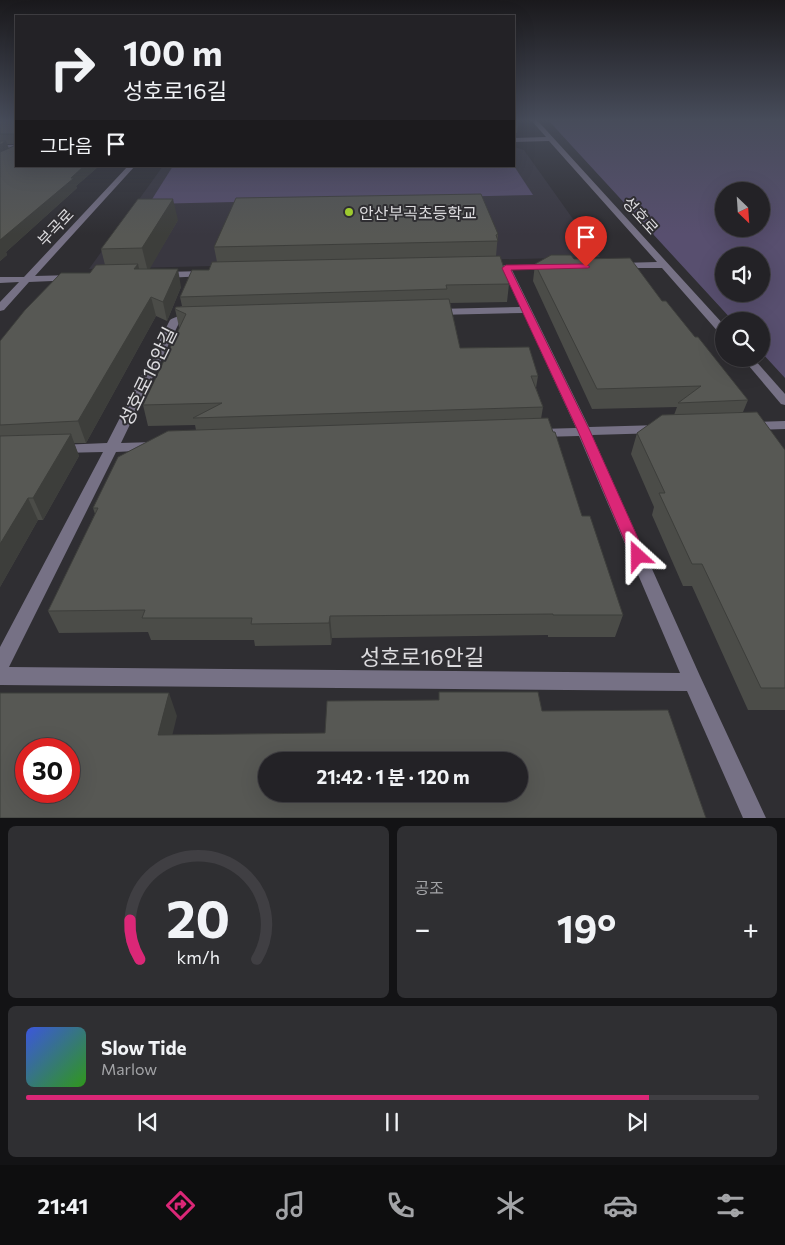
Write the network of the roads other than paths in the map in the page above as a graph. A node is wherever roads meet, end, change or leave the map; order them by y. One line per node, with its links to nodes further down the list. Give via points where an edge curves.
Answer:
1 (568, 158): 3 (street, 성호로)
2 (131, 167): 11 (street, 부곡로)
3 (665, 265): 4 (street); 17 (street, 성호로)
4 (605, 266)
5 (556, 267): 7 (street)
6 (477, 268): 7 (street)
7 (506, 268): 14 (street)
8 (213, 274): 9 (street, via 192,279)
9 (155, 276)
10 (86, 278): 11 (street)
11 (27, 279): 12 (street); 13 (street, 부곡로)
12 (0, 280)
13 (0, 308)
14 (526, 310): 15 (street); 23 (street)
15 (419, 313)
16 (204, 319): 26 (street, 성호로16안길, via 176,315)
17 (715, 322)
18 (755, 367): 19 (street)
19 (785, 401)
20 (785, 425): 21 (street)
21 (737, 426)
22 (670, 428): 23 (street)
23 (584, 431): 24 (street); 30 (street)
24 (525, 433)
25 (171, 445): 26 (street)
26 (112, 447): 27 (street); 28 (street, 성호로16안길)
27 (47, 450)
28 (0, 666)
29 (0, 676): 30 (street, 성호로16안길)
30 (693, 682): 31 (street)
31 (755, 818)

